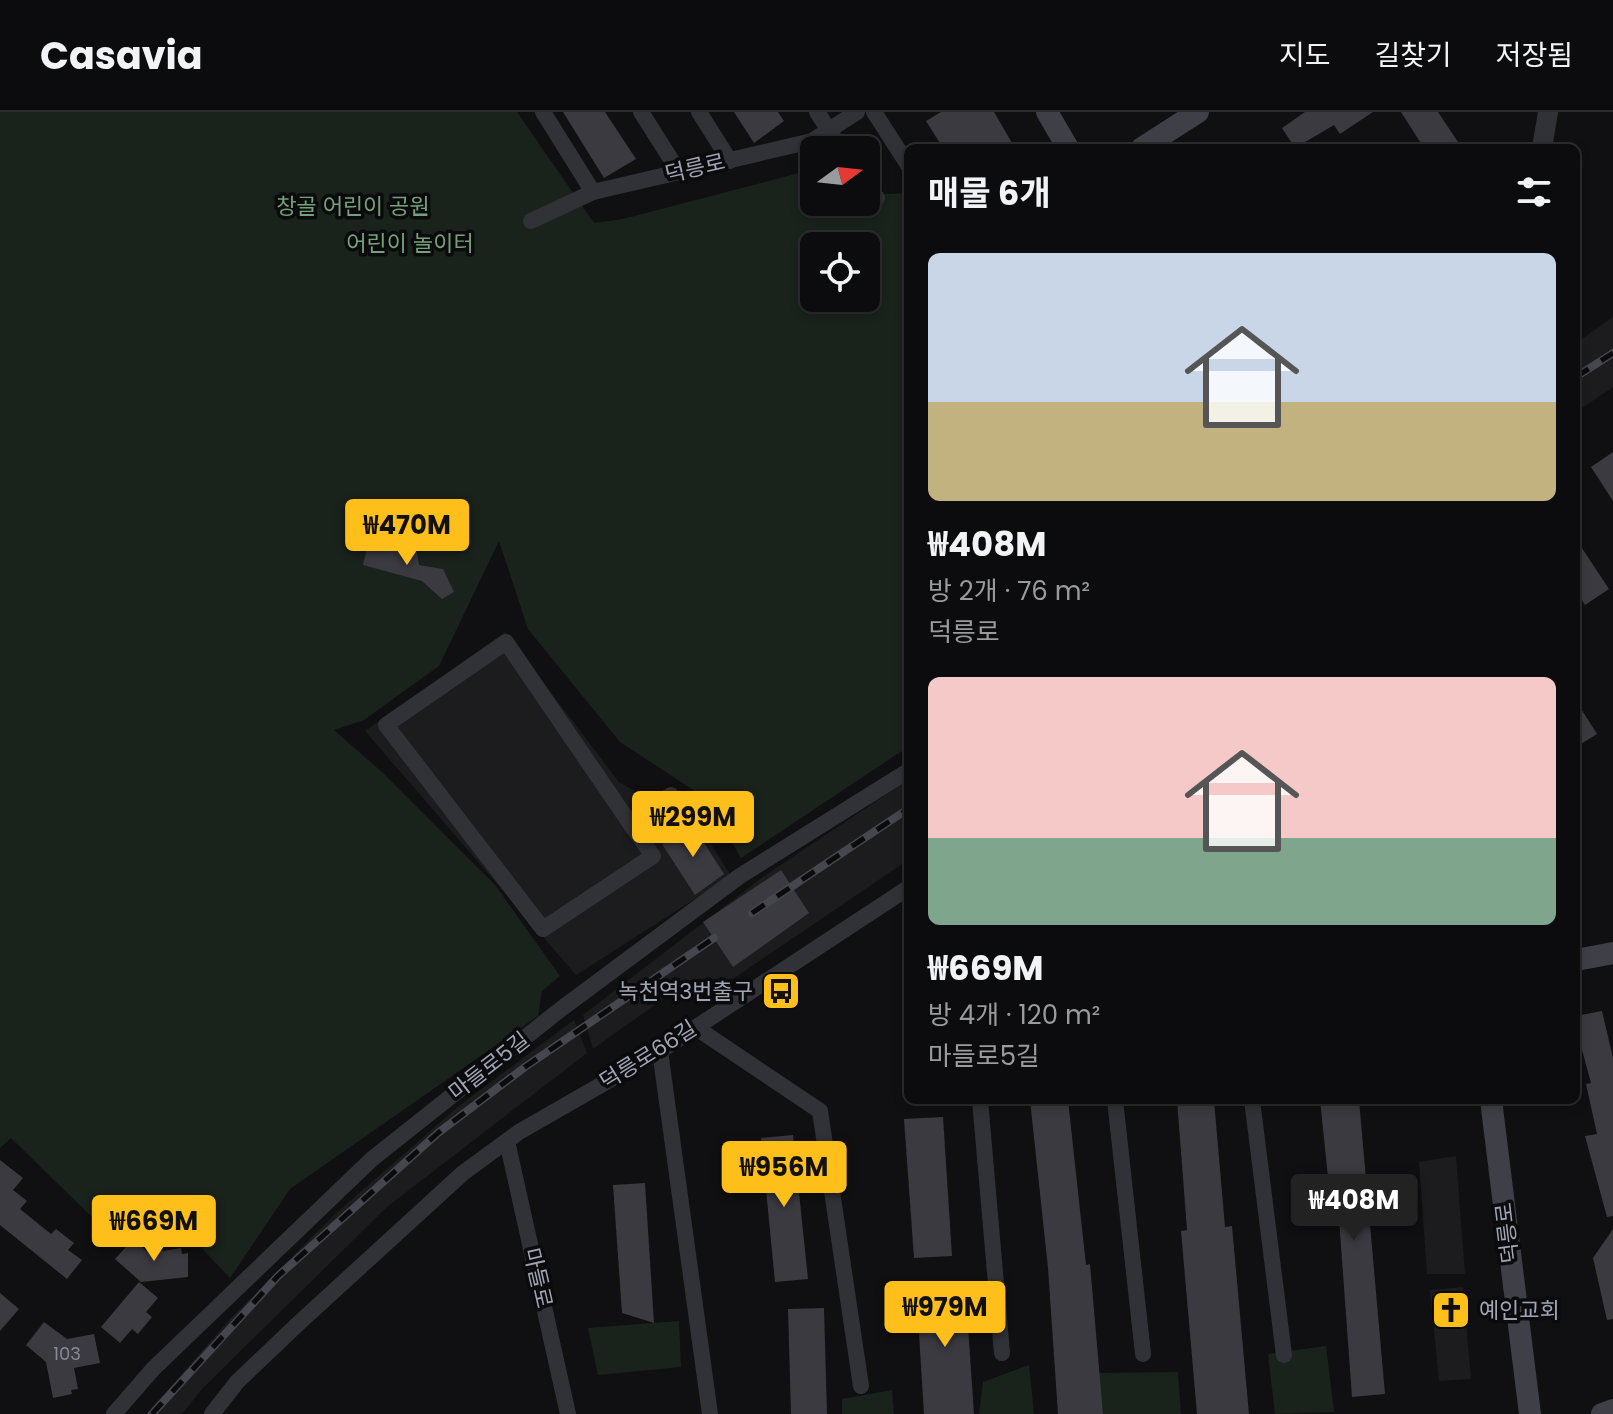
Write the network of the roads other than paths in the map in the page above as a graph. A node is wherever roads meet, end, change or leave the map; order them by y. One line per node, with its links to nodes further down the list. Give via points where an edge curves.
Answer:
1 (543, 112): 18 (street)
2 (641, 112): 17 (street)
3 (699, 112): 16 (street)
4 (817, 112): 10 (street)
5 (857, 112): 10 (street, 덕릉로)
6 (874, 112): 15 (street)
7 (1047, 112): 12 (main road)
8 (1198, 112): 13 (main road)
9 (1548, 112): 14 (street)
10 (828, 130): 11 (street); 16 (street, 덕릉로, via 812,141)
11 (832, 136)
12 (1066, 144)
13 (1148, 144)
14 (1543, 144)
15 (904, 159)
16 (730, 161): 17 (street, 덕릉로)
17 (679, 172): 18 (street, 덕릉로)
18 (593, 192): 19 (street, 덕릉로)
19 (531, 221)
20 (904, 774): 38 (street, 마들로5길, via 740,876 372,1159 153,1369)
21 (671, 795): 22 (street)
22 (629, 822): 22 (street, via 653,856 543,929 386,725 506,642)
23 (904, 891): 26 (street, 덕릉로66길)
24 (1613, 953): 25 (main road)
25 (1580, 959)
26 (695, 1027): 27 (street, 덕릉로66길); 36 (street, via 820,1111)
27 (660, 1051): 32 (street, 덕릉로66길); 41 (street)
28 (980, 1104): 33 (street)
29 (1115, 1104): 34 (street)
30 (1253, 1104): 35 (street)
31 (1491, 1104): 42 (main road, 덕릉로)
32 (507, 1141): 39 (street, 덕릉로66길, via 370,1256 237,1382); 40 (street, 마들로)
33 (1002, 1353)
34 (1143, 1354)
35 (1284, 1355)
36 (861, 1386)
37 (1613, 1410): 43 (main road)
38 (114, 1414)
39 (212, 1414)
40 (568, 1414)
41 (710, 1414)
42 (1530, 1414)
43 (1602, 1414)

